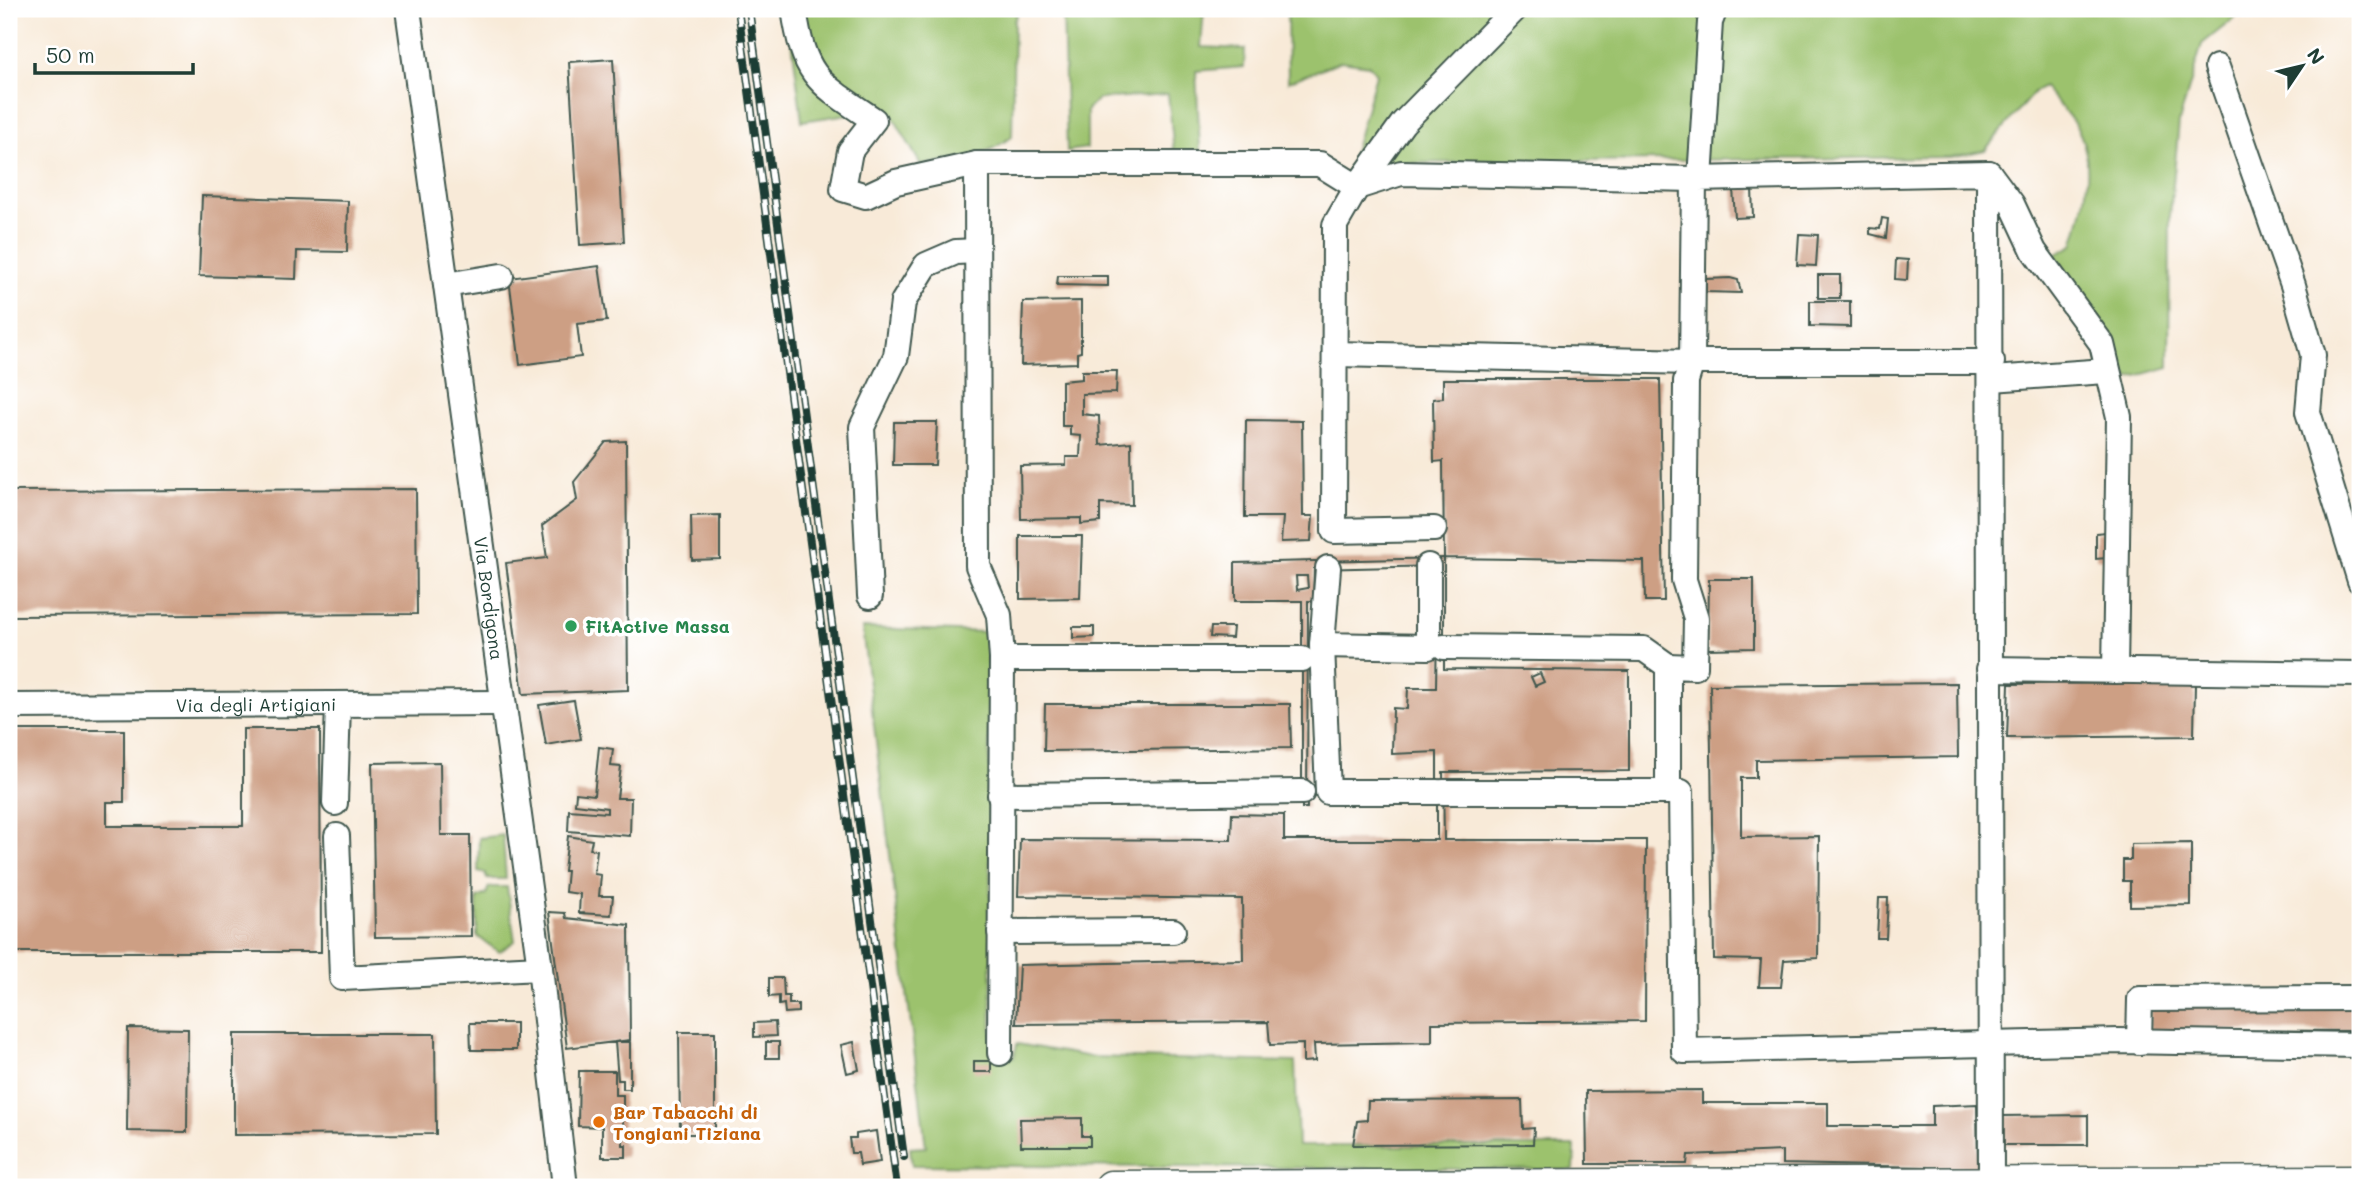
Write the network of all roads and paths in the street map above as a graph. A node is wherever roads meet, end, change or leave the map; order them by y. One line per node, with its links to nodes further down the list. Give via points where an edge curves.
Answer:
1 (408, 9): 12 (street, Via Bordigona)
2 (794, 9): 6 (street, via 798,40 810,71 874,120 850,151 843,189 866,196 896,182)
3 (1515, 9): 9 (street, via 1403,123)
4 (1715, 9): 8 (street, via 1710,22)
5 (2217, 67): 18 (street, via 2313,355 2308,412)
6 (977, 164): 9 (street, via 1320,164); 10 (street)
7 (1989, 173): 8 (street); 15 (street); 16 (street, via 2012,204 2034,251 2102,344)
8 (1697, 179): 9 (street, via 1401,173); 14 (street)
9 (1357, 187): 13 (street, via 1335,225)
10 (977, 251): 19 (street, via 956,252 926,265 903,302 896,356 862,426); 22 (street, via 978,566 999,615)
11 (501, 276): 12 (street)
12 (446, 285): 27 (street, Via Bordigona)
13 (1335, 354): 14 (street); 17 (street)
14 (1692, 362): 15 (street); 23 (street, via 1686,381 1685,580 1696,618 1695,667)
15 (1992, 370): 16 (street); 24 (street)
16 (2106, 371): 25 (street, via 2119,417)
17 (1334, 531): 20 (street, via 1431,530 1427,563); 21 (street)
18 (2360, 581)
19 (870, 596)
20 (1436, 647): 21 (street); 23 (street, via 1644,649)
21 (1314, 656): 22 (street); 30 (street)
22 (1002, 659): 32 (street)
23 (1668, 666): 31 (street)
24 (1989, 669): 25 (street); 41 (street)
25 (2115, 671): 26 (street)
26 (2360, 674)
27 (502, 703): 28 (street, Via degli Artigiani); 37 (street, Via Bordigona)
28 (338, 704): 29 (street, Via degli Artigiani); 33 (street)
29 (9, 706)
30 (1312, 792): 31 (street); 32 (street)
31 (1668, 792): 41 (street, via 1681,792 1684,1051)
32 (1000, 795): 36 (street)
33 (335, 803)
34 (337, 836): 37 (street, via 342,978)
35 (1173, 931): 36 (street)
36 (1000, 932): 42 (street)
37 (540, 968): 46 (street, Via Bordigona)
38 (2360, 998): 39 (street, via 2140,999)
39 (2139, 1042): 40 (street); 41 (street)
40 (2360, 1045)
41 (1990, 1046): 44 (street)
42 (1000, 1053)
43 (2360, 1182): 45 (main road)
44 (1991, 1183): 45 (main road); 47 (main road)
45 (2139, 1185)
46 (565, 1187)
47 (1111, 1187)

